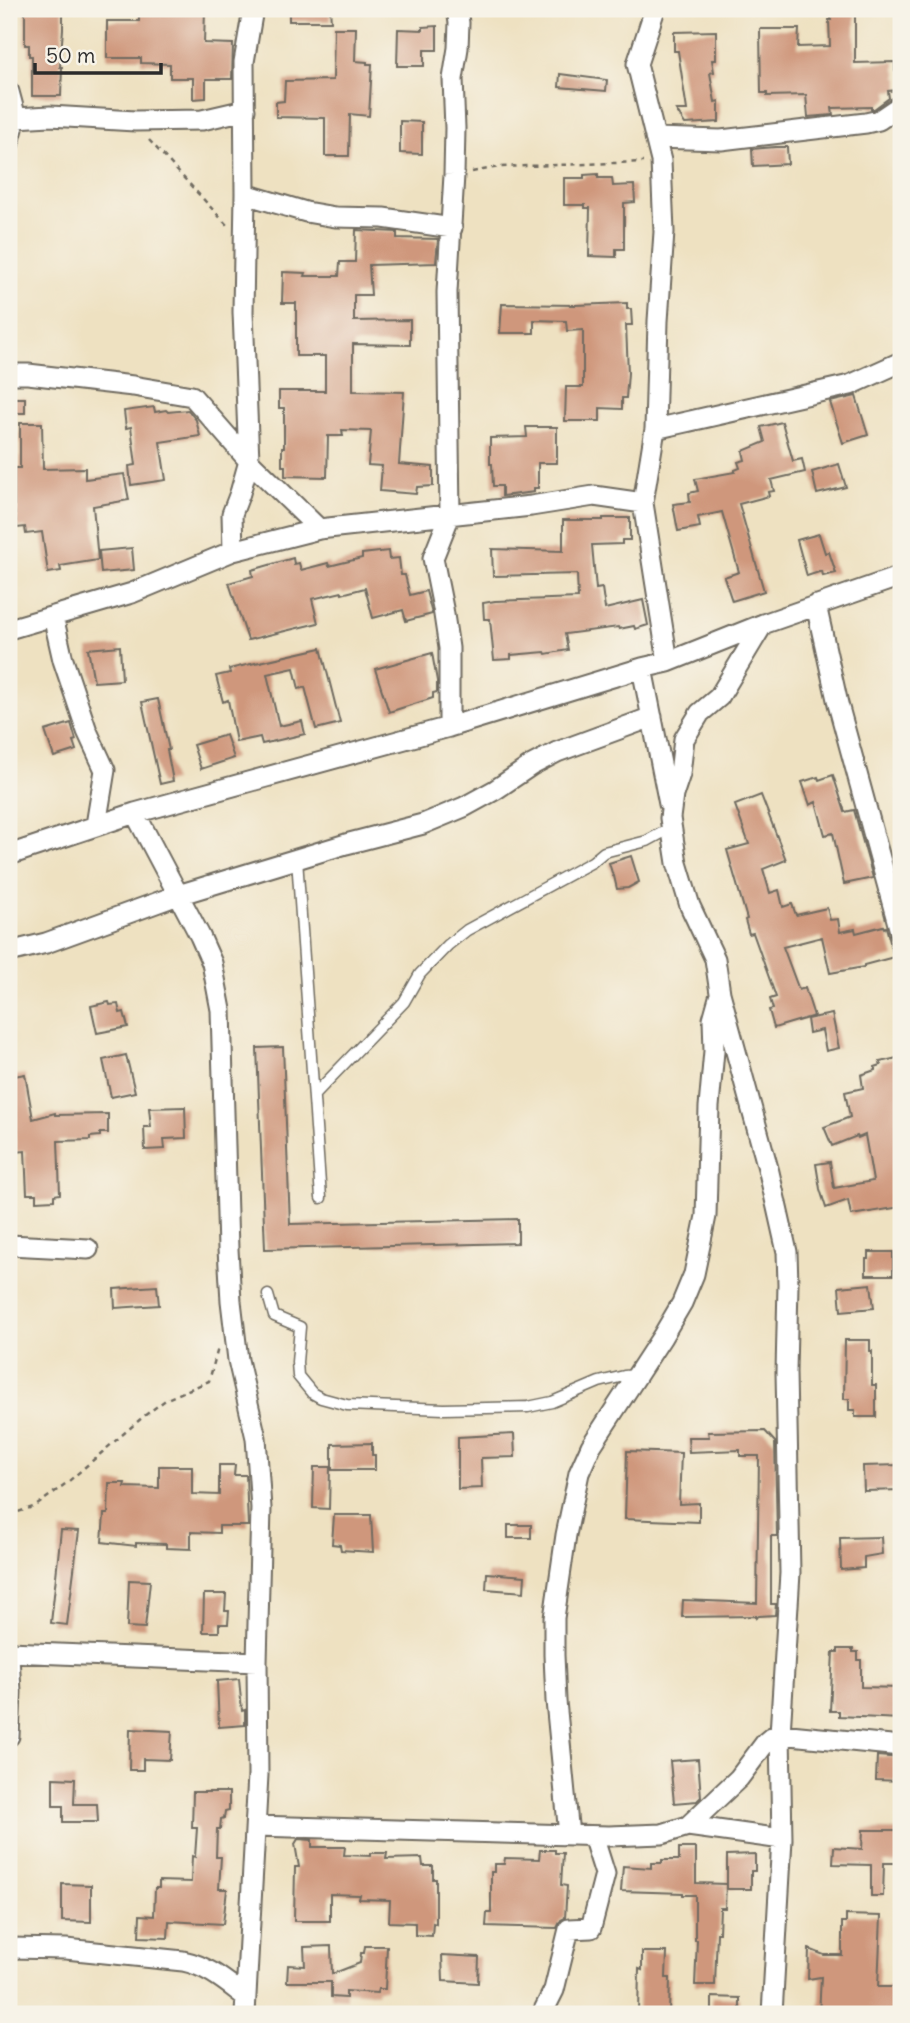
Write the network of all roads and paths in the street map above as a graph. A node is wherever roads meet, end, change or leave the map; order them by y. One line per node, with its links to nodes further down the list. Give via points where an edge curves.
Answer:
1 (253, 9): 6 (street, via 244,62)
2 (457, 9): 12 (street)
3 (655, 9): 9 (street, via 637,64)
4 (9, 92): 7 (street)
5 (901, 106): 9 (street, via 866,123 721,140)
6 (245, 110): 8 (street, via 202,120); 13 (street)
7 (16, 118): 8 (street); 10 (street)
8 (135, 121): 15 (path)
9 (655, 138): 11 (street)
10 (9, 143)
11 (661, 161): 12 (path, via 499,167); 18 (street, via 664,232)
12 (454, 175): 14 (street)
13 (245, 194): 14 (street, via 335,217); 15 (street)
14 (452, 228): 21 (street, via 447,292)
15 (243, 244): 19 (street)
16 (901, 362): 18 (street, via 850,384)
17 (9, 374): 19 (street, via 192,396)
18 (656, 429): 20 (street)
19 (249, 461): 22 (street); 23 (street, via 232,514)
20 (643, 503): 21 (street, via 594,496); 29 (street)
21 (450, 515): 22 (street); 32 (street, via 433,558 449,648)
22 (318, 529): 23 (street)
23 (233, 551): 26 (street, via 132,593)
24 (901, 576): 25 (street)
25 (816, 605): 27 (street); 40 (street)
26 (53, 616): 28 (street); 35 (street, via 87,731 105,769)
27 (763, 624): 29 (street); 33 (street, via 719,697 700,713 684,739)
28 (9, 629)
29 (668, 662): 30 (street)
30 (642, 668): 31 (street); 32 (street)
31 (652, 717): 33 (street); 38 (street, via 557,752 495,790 433,820)
32 (449, 727): 34 (street)
33 (670, 808): 36 (street)
34 (135, 813): 35 (street); 39 (street)
35 (96, 825): 37 (street)
36 (671, 828): 42 (street, via 690,906 715,959); 43 (lane, via 647,841 604,852 467,930 434,958 404,1002)
37 (9, 855)
38 (297, 859): 39 (street); 43 (lane)
39 (178, 895): 41 (street); 52 (street, via 212,963 221,1010 231,1301 260,1479)
40 (901, 935)
41 (9, 952)
42 (720, 993): 49 (street, via 713,1019 706,1216 694,1275); 53 (street, via 787,1252 790,1573)
43 (314, 1095): 44 (lane)
44 (321, 1198)
45 (9, 1245): 46 (street)
46 (88, 1249)
47 (268, 1295): 49 (lane, via 274,1316 300,1327 297,1362 304,1385 321,1398 347,1405 528,1407 599,1382)
48 (220, 1341): 50 (path, via 209,1381 167,1399 36,1506)
49 (639, 1375): 58 (street, via 591,1446 579,1473 566,1535 554,1618 554,1655)
50 (9, 1515)
51 (9, 1653): 52 (street); 54 (street)
52 (257, 1662): 56 (street)
53 (780, 1734): 55 (street); 57 (street, via 769,1740 739,1778); 60 (street)
54 (9, 1736)
55 (901, 1746)
56 (256, 1826): 58 (street); 62 (street)
57 (688, 1826): 59 (street, via 662,1834); 60 (street)
58 (569, 1835): 59 (street)
59 (593, 1836): 63 (street, via 605,1874 599,1904 591,1928 569,1929 554,1990)
60 (782, 1839): 64 (street)
61 (9, 1948): 62 (street, via 194,1963 211,1971)
62 (246, 2006)
63 (542, 2014)
64 (772, 2014)

